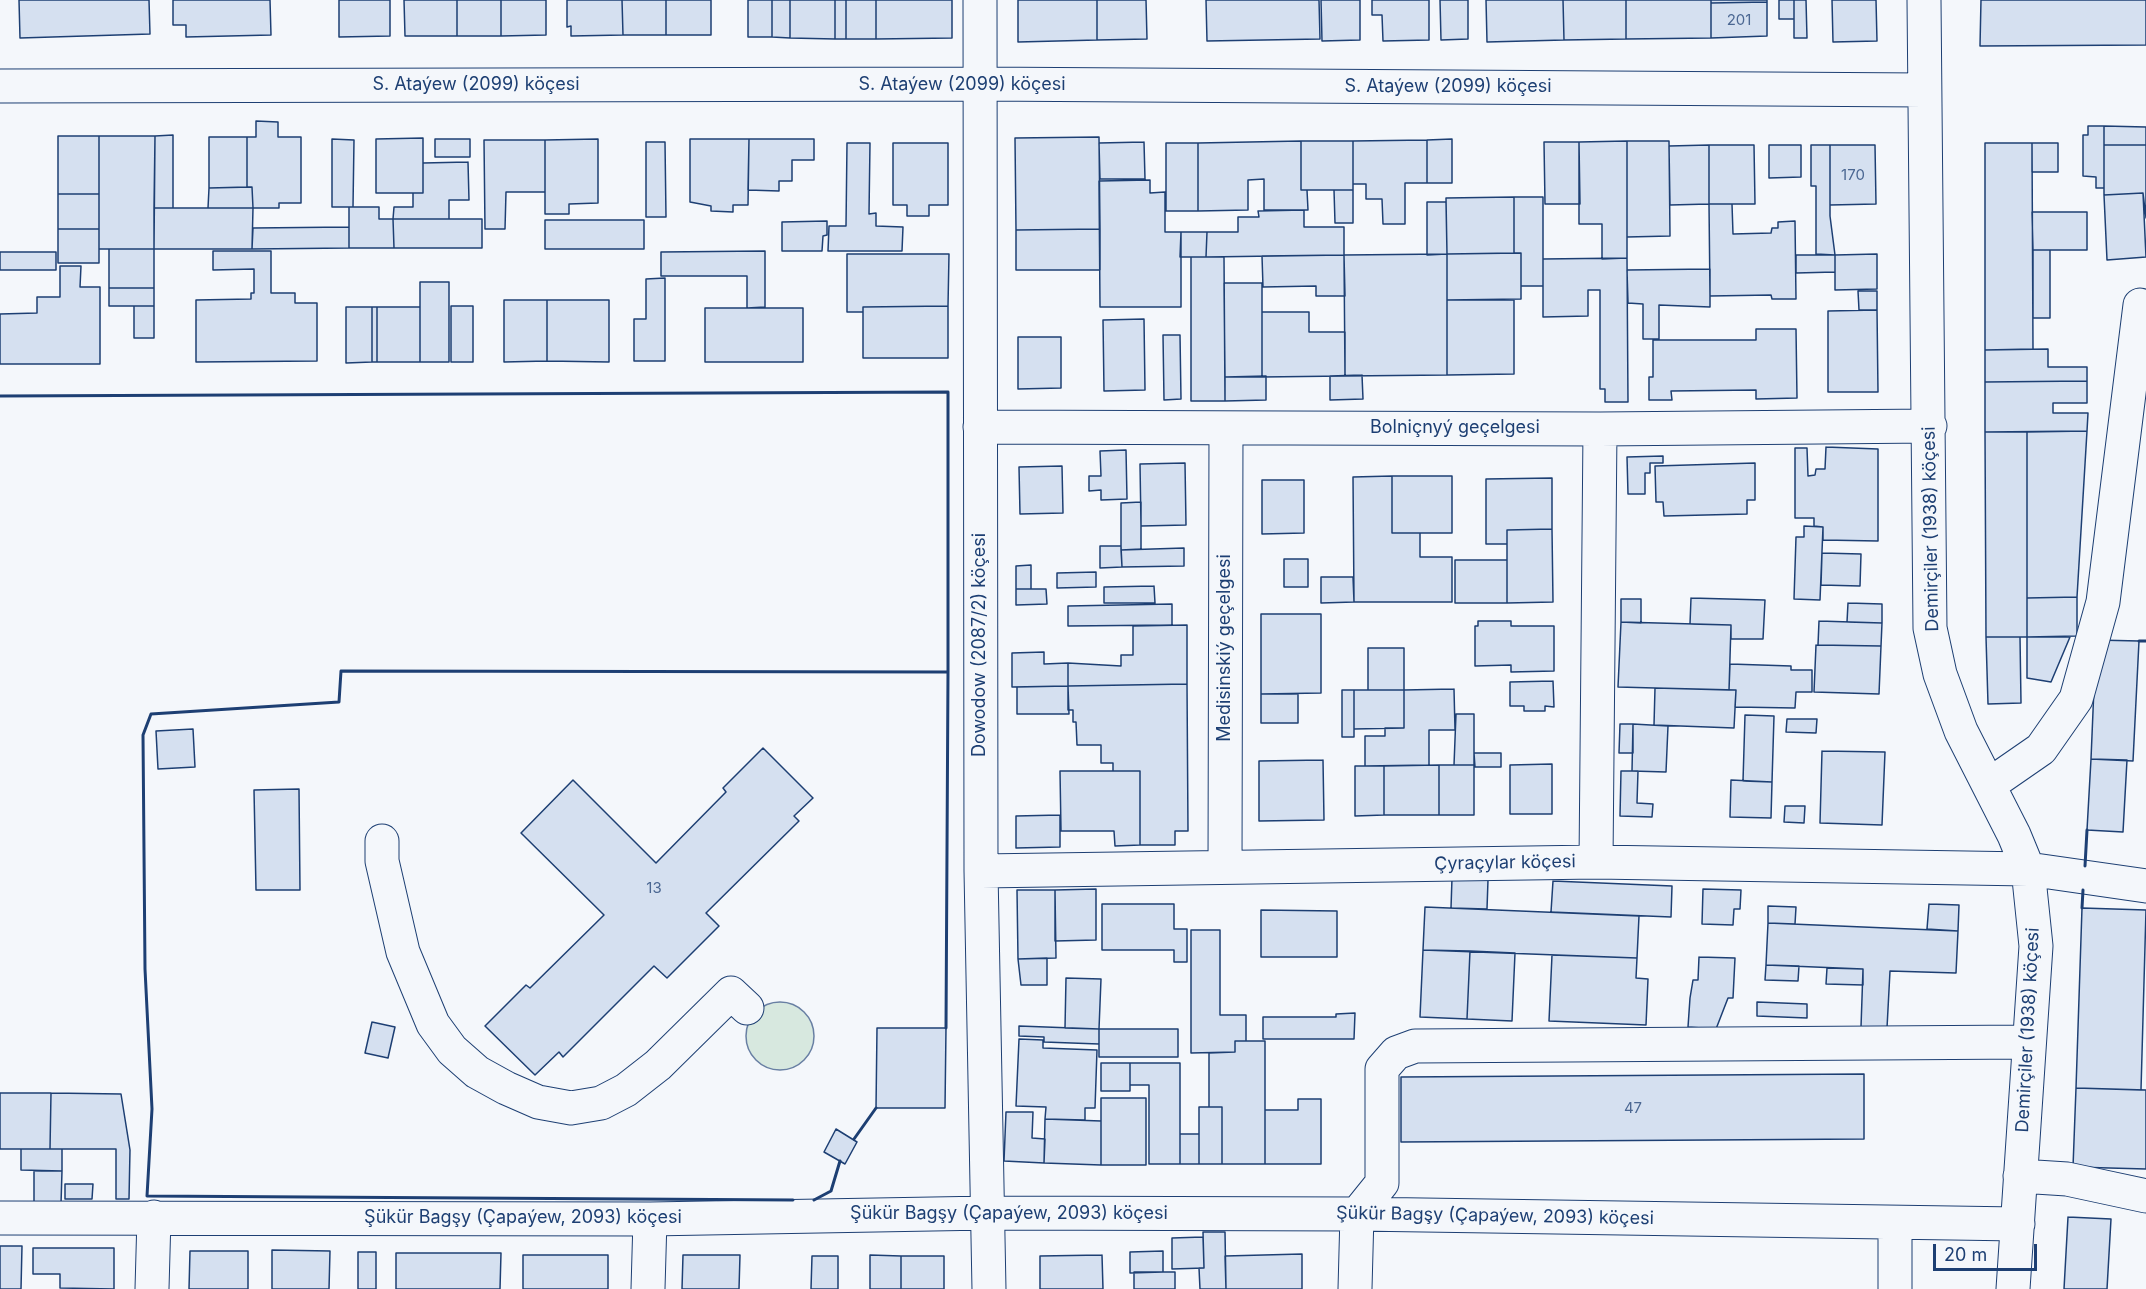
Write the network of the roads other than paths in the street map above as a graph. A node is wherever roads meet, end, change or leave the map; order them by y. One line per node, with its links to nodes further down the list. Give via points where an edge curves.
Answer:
1 (980, 0): 3 (street, Dowodow (2087/2) köçesi)
2 (1924, 0): 5 (street, Demirçiler (1938) köçesi)
3 (979, 84): 4 (street, S. Ataýew (2099) köçesi); 5 (street, S. Ataýew (2099) köçesi); 8 (street, Dowodow (2087/2) köçesi)
4 (0, 86)
5 (1924, 90): 7 (street, Demirçiler (1938) köçesi)
6 (2140, 305): 11 (street, via 2103,602 2076,699 2041,749)
7 (1929, 426): 10 (street, Bolniçnyý geçelgesi); 11 (street, Demirçiler (1938) köçesi, via 1930,628 1940,675 1961,731)
8 (980, 427): 9 (street, Bolniçnyý geçelgesi); 16 (street, Dowodow (2087/2) köçesi)
9 (1226, 428): 10 (street, Bolniçnyý geçelgesi); 14 (street, Medisinskiý geçelgesi)
10 (1600, 429): 13 (street)
11 (1989, 785): 15 (street, Demirçiler (1938) köçesi)
12 (382, 841): 18 (street, via 382,861 402,952 433,1024 452,1050 477,1072 506,1088 538,1102 571,1108 601,1103 626,1090 658,1065 731,993)
13 (1596, 862): 14 (street, Çyraçylar köçesi); 15 (street, Çyraçylar köçesi)
14 (1225, 867): 16 (street, Çyraçylar köçesi)
15 (2028, 869): 17 (street, Çyraçylar köçesi); 19 (street, Demirçiler (1938) köçesi, via 2036,946)
16 (981, 871): 22 (street, Dowodow (2087/2) köçesi)
17 (2146, 886)
18 (747, 1008)
19 (2028, 1042): 20 (street, Demirçiler (1938) köçesi); 23 (street, via 1415,1046 1396,1053 1382,1069 1382,1184)
20 (2020, 1176): 21 (street, via 2067,1179); 28 (street, Demirçiler (1938) köçesi)
21 (2146, 1196)
22 (989, 1213): 23 (street, Şükür Bagşy (Çapaýew, 2093) köçesi); 26 (street, Şükür Bagşy (Çapaýew, 2093) köçesi); 31 (street, Dowodow (2087/2) köçesi)
23 (1357, 1214): 27 (street, Şükür Bagşy (Çapaýew, 2093) köçesi); 32 (street)
24 (154, 1217): 25 (street, Şükür Bagşy (Çapaýew, 2093) köçesi); 26 (street, Şükür Bagşy (Çapaýew, 2093) köçesi); 29 (street)
25 (0, 1218)
26 (650, 1219): 30 (street)
27 (1895, 1223): 28 (street, Şükür Bagşy (Çapaýew, 2093) köçesi); 33 (street)
28 (2018, 1224): 34 (street, Demirçiler (1938) köçesi)
29 (152, 1289)
30 (648, 1289)
31 (989, 1289)
32 (1355, 1289)
33 (1895, 1289)
34 (2013, 1289)

